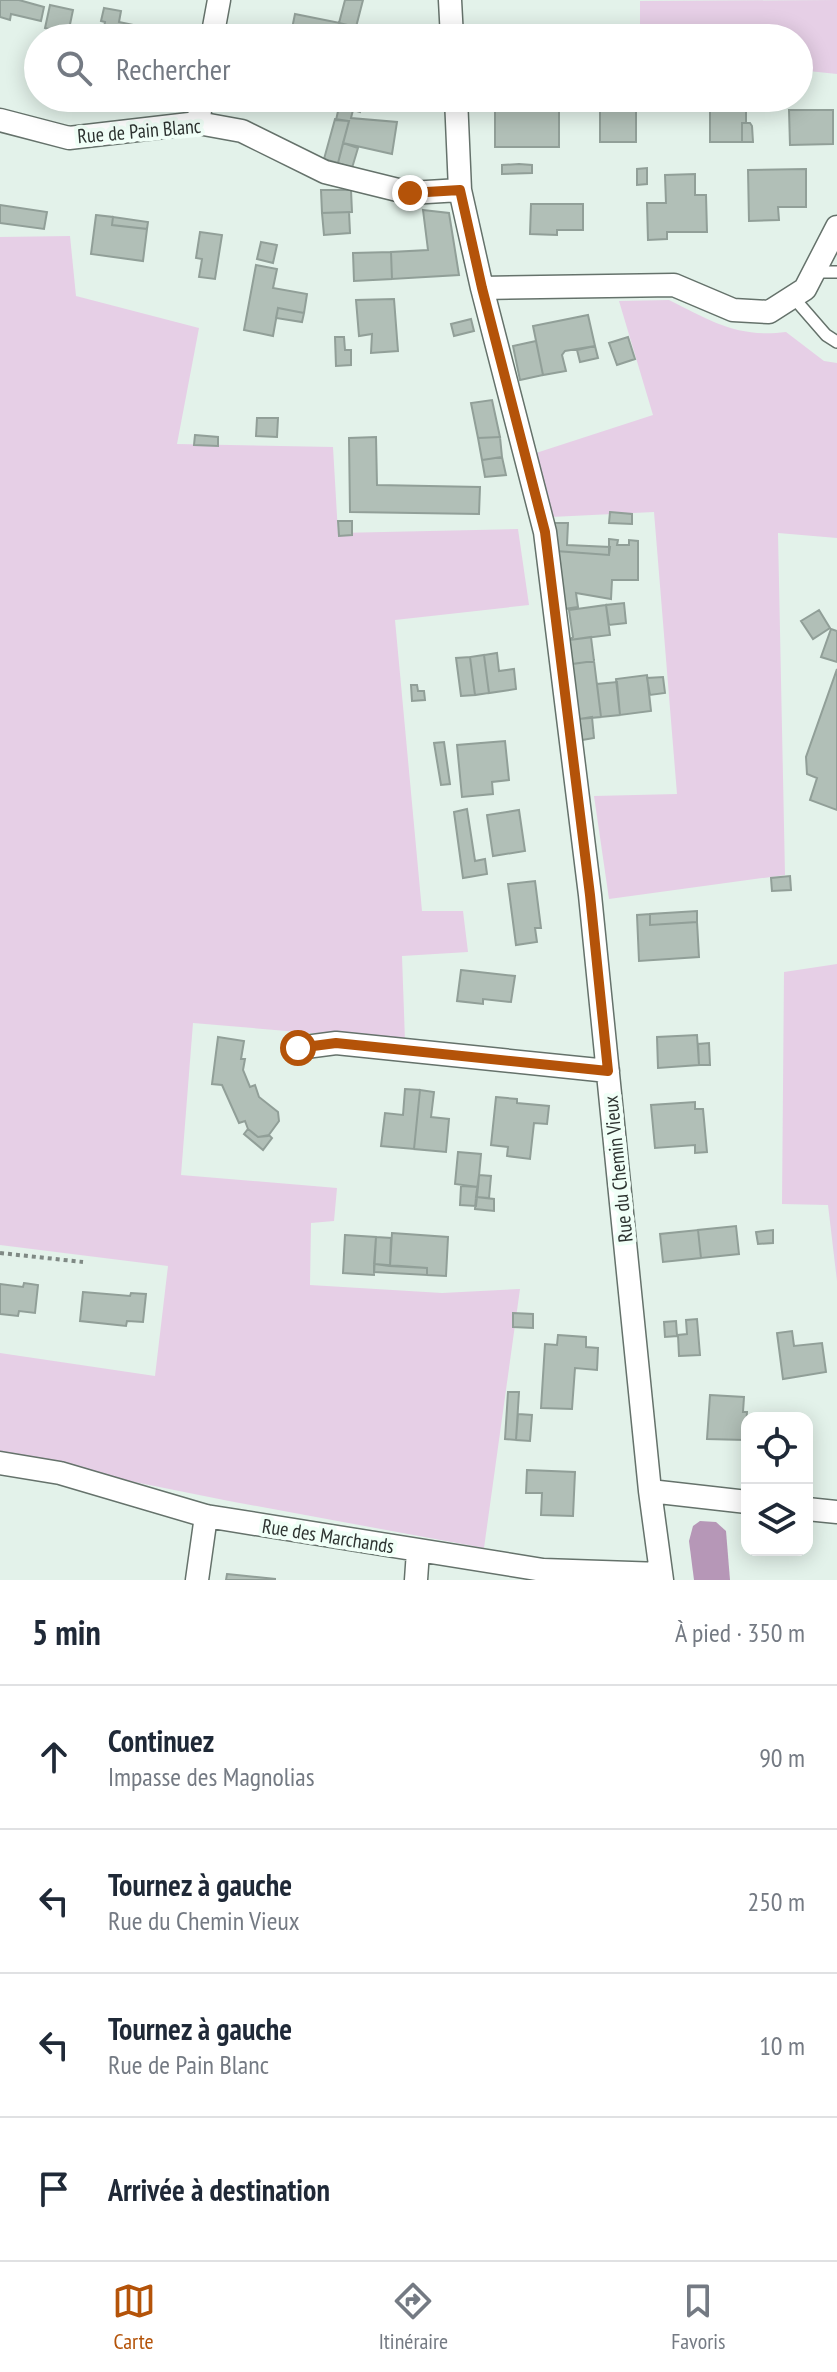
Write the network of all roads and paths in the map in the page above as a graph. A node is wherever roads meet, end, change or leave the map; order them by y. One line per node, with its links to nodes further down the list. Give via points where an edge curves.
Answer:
1 (219, 0): 3 (street)
2 (450, 0): 4 (street)
3 (215, 24)
4 (451, 24)
5 (200, 112): 8 (street)
6 (457, 112): 9 (street, Rue du Chemin Vieux)
7 (0, 120): 8 (street, Rue de Pain Blanc, via 69,138)
8 (198, 123): 9 (street, Rue de Pain Blanc, via 242,131 325,172 410,193)
9 (460, 190): 13 (street, Rue du Chemin Vieux)
10 (837, 227): 11 (street)
11 (814, 272): 12 (lane); 14 (street, via 805,289)
12 (837, 272)
13 (482, 288): 14 (street, via 674,285 733,310 769,312); 17 (street, Rue du Chemin Vieux, via 545,532)
14 (793, 297): 15 (lane)
15 (837, 342)
16 (298, 1048): 17 (street, via 336,1043)
17 (608, 1071): 21 (street, Rue du Chemin Vieux)
18 (0, 1253): 19 (path)
19 (83, 1262)
20 (0, 1463): 25 (street, Rue des Marchands, via 60,1473)
21 (650, 1491): 22 (street); 27 (street, Rue du Chemin Vieux)
22 (741, 1501)
23 (813, 1510): 24 (street)
24 (837, 1512)
25 (206, 1516): 26 (street, Rue des Marchands); 28 (street)
26 (418, 1551): 27 (street, Rue des Marchands, via 543,1570); 29 (street)
27 (662, 1577)
28 (197, 1580)
29 (416, 1580)

